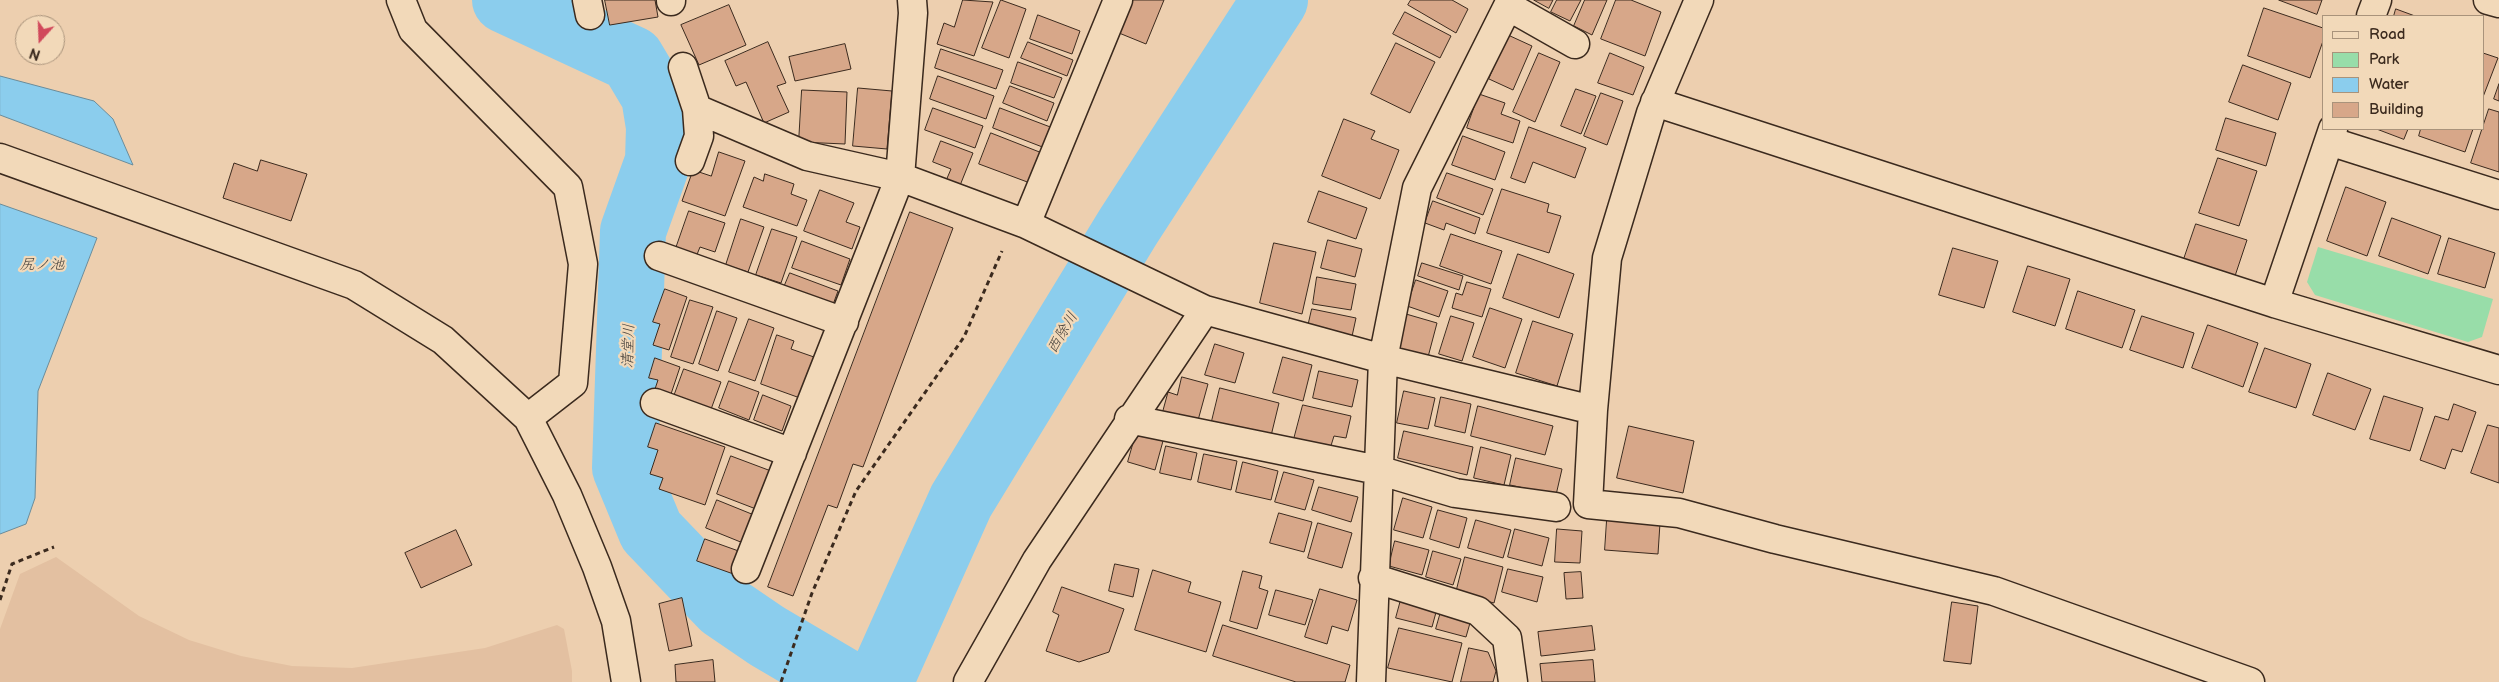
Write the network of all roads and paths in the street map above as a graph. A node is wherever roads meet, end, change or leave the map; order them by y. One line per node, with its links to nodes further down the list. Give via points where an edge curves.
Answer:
1 (401, 0): 28 (street, via 413,30 568,187 583,264 573,383)
2 (912, 0): 17 (street, via 914,12)
3 (1118, 0): 19 (street)
4 (1699, 0): 12 (street)
5 (2377, 0): 9 (street)
6 (2488, 0): 8 (street)
7 (1509, 3): 10 (street); 24 (street, via 1417,188)
8 (2499, 4)
9 (2371, 15)
10 (1575, 44)
11 (683, 67): 13 (street)
12 (1655, 102): 21 (street); 27 (street, via 1606,258)
13 (697, 109): 16 (street, via 699,136); 17 (street, via 807,156)
14 (2331, 135): 18 (street); 21 (street)
15 (0, 158): 28 (street, via 354,285 443,340)
16 (690, 161)
17 (900, 177): 19 (street); 23 (street)
18 (2499, 195)
19 (1026, 224): 22 (street); 38 (path, via 964,337 856,491 812,593)
20 (659, 256): 23 (street)
21 (2274, 303): 25 (street)
22 (1198, 307): 24 (street); 29 (street)
23 (844, 322): 30 (street)
24 (1383, 359): 27 (street); 31 (street)
25 (2497, 362)
26 (655, 403): 30 (street)
27 (1593, 410): 42 (street, via 1588,504 1679,513 1994,592)
28 (528, 418): 37 (street, via 567,495 597,567 616,620)
29 (1130, 419): 31 (street); 39 (street, via 1037,560)
30 (792, 453): 34 (street)
31 (1378, 470): 32 (street, via 1454,493); 35 (street)
32 (1556, 507)
33 (54, 547): 36 (path, via 12,564)
34 (746, 570)
35 (1373, 578): 40 (street); 41 (street, via 1478,611 1507,638)
36 (0, 600)
37 (626, 682)
38 (781, 682)
39 (968, 682)
40 (1371, 682)
41 (1513, 682)
42 (2250, 682)

